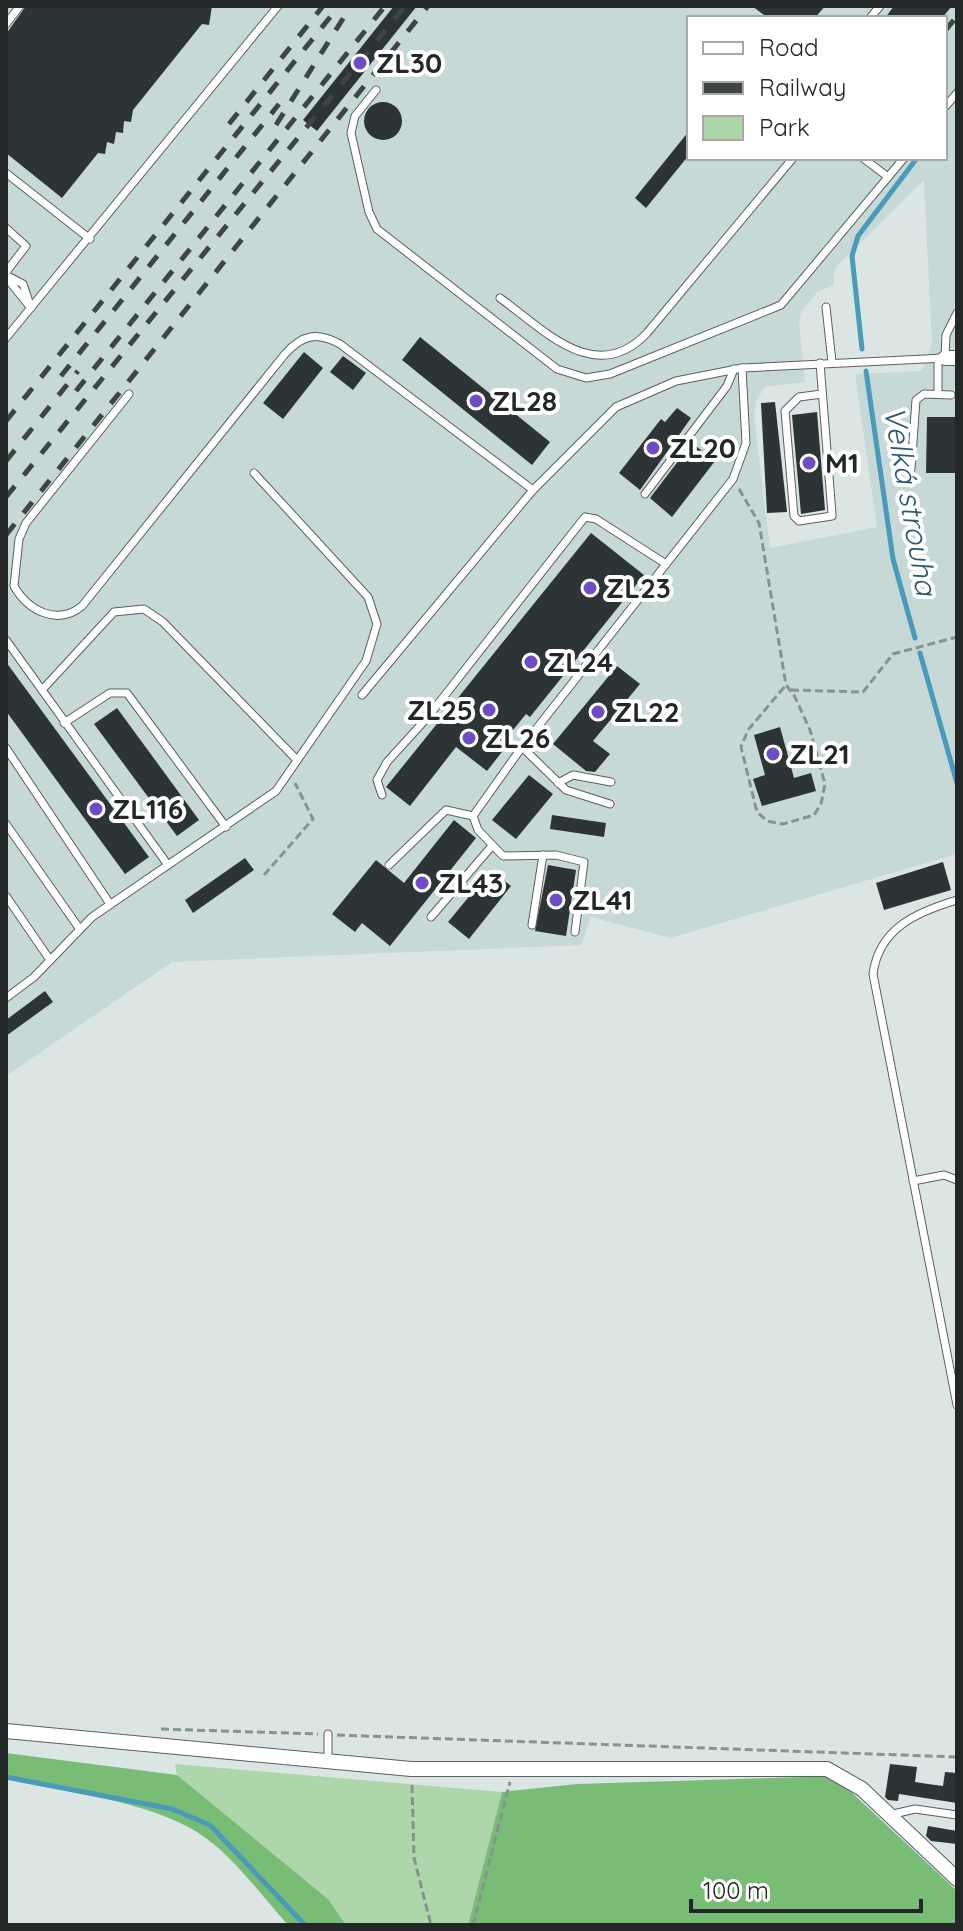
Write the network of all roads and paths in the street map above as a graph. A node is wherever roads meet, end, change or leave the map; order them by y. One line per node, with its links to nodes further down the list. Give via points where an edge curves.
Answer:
1 (20, 6): 3 (lane)
2 (278, 6): 11 (lane)
3 (6, 24)
4 (376, 90): 9 (lane, via 351,129 373,224 549,363 586,378 610,374 781,305)
5 (791, 160): 13 (lane, via 647,333 624,351 581,353)
6 (866, 160): 9 (lane)
7 (902, 160): 9 (lane)
8 (6, 173): 11 (lane)
9 (888, 177)
10 (6, 228): 12 (lane, via 26,246)
11 (90, 239): 15 (lane)
12 (6, 275): 15 (lane)
13 (500, 298)
14 (826, 307): 19 (lane)
15 (31, 308): 17 (lane)
16 (957, 313): 18 (lane, via 946,335)
17 (6, 338)
18 (947, 358): 19 (lane); 24 (lane)
19 (832, 362): 20 (lane)
20 (820, 363): 21 (lane); 23 (lane)
21 (738, 368): 28 (lane, via 746,443); 29 (lane, via 676,381 616,407); 30 (lane)
22 (129, 394): 29 (lane, via 22,530 14,586 25,602 42,612 66,615 82,606 285,354 312,335 351,352)
23 (822, 394): 23 (lane, via 832,514 828,519 799,521 794,516 785,411 799,397)
24 (938, 394): 25 (lane); 26 (lane, via 921,395 915,404)
25 (951, 395)
26 (911, 469)
27 (254, 473): 41 (lane, via 361,589 376,616 376,635 366,661)
28 (733, 479): 31 (lane); 34 (path, via 759,523)
29 (533, 490): 37 (lane)
30 (645, 494)
31 (666, 564): 39 (lane); 45 (lane, via 585,517 387,762 377,780)
32 (957, 637): 36 (path, via 893,654 863,692)
33 (6, 640): 35 (lane)
34 (786, 685): 36 (path); 36 (path, via 748,730 741,747 757,812 783,824 814,815 825,784 810,730)
35 (42, 690): 38 (lane); 41 (lane, via 114,612 144,609 163,622)
36 (791, 690)
37 (362, 695)
38 (64, 723): 49 (lane, via 110,693 127,693); 52 (lane)
39 (522, 747): 44 (lane); 47 (lane)
40 (6, 748): 57 (lane)
41 (297, 760): 42 (lane)
42 (289, 772): 49 (lane, via 269,797); 54 (path, via 313,819)
43 (611, 782): 44 (lane, via 573,775)
44 (558, 783): 46 (lane, via 572,793)
45 (382, 795)
46 (610, 804)
47 (473, 816): 50 (lane); 53 (lane, via 446,810)
48 (6, 824): 62 (lane)
49 (226, 827): 52 (lane)
50 (491, 847): 51 (lane, via 511,858); 60 (lane)
51 (543, 855): 61 (lane); 63 (lane, via 585,864)
52 (168, 865): 57 (lane)
53 (389, 865)
54 (264, 875)
55 (6, 896): 58 (lane)
56 (954, 901): 67 (lane, via 891,931 873,970)
57 (110, 904): 62 (lane)
58 (15, 910): 59 (lane); 64 (lane)
59 (6, 916)
60 (431, 917)
61 (532, 925)
62 (79, 928): 64 (lane)
63 (575, 932)
64 (50, 960): 65 (lane)
65 (6, 998)
66 (957, 1180): 67 (lane, via 944,1175)
67 (913, 1181): 68 (lane)
68 (957, 1405)
69 (152, 1729): 71 (path)
70 (6, 1731): 73 (street)
71 (328, 1734): 72 (path); 73 (lane)
72 (957, 1757)
73 (328, 1760): 74 (street)
74 (411, 1769): 75 (street); 79 (path, via 414,1858)
75 (513, 1770): 77 (street, via 818,1767 850,1780); 80 (path)
76 (957, 1815): 77 (lane, via 915,1809)
77 (887, 1816): 78 (street)
78 (954, 1874)
79 (431, 1925)
80 (473, 1925)

